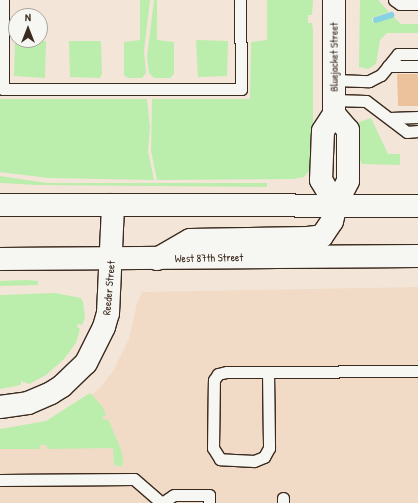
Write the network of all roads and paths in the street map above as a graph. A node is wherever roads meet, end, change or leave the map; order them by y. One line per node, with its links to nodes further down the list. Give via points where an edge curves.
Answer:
1 (3, 0): 2 (lane, via 3,89 241,89)
2 (240, 0)
3 (334, 0): 9 (main road, Bluejacket Street)
4 (394, 0): 5 (lane, via 400,4)
5 (418, 4)
6 (418, 54): 7 (lane, via 398,54)
7 (388, 66): 8 (lane); 9 (lane, via 381,75)
8 (418, 66)
9 (334, 98): 11 (lane, via 366,101); 14 (main road, via 323,131 321,180)
10 (418, 117): 11 (lane)
11 (390, 118): 12 (lane, via 407,132)
12 (418, 131)
13 (112, 205): 14 (main road); 15 (main road); 19 (main road, Reeder Street)
14 (336, 205): 16 (main road); 20 (main road, via 332,221 322,236 190,240)
15 (0, 206)
16 (418, 206)
17 (418, 256): 20 (main road, West 87th Street)
18 (0, 259): 19 (main road, West 87th Street)
19 (111, 259): 20 (main road, West 87th Street); 23 (main road, Reeder Street, via 108,313 86,363 51,393 28,403)
20 (156, 259)
21 (268, 372): 21 (lane, via 227,372 218,374 214,380 213,448 220,460 254,461 264,457 269,448); 22 (lane)
22 (418, 372)
23 (0, 406)
24 (0, 480): 25 (lane, via 134,479)
25 (162, 503): 26 (lane, via 174,495 209,495)
26 (209, 503)

